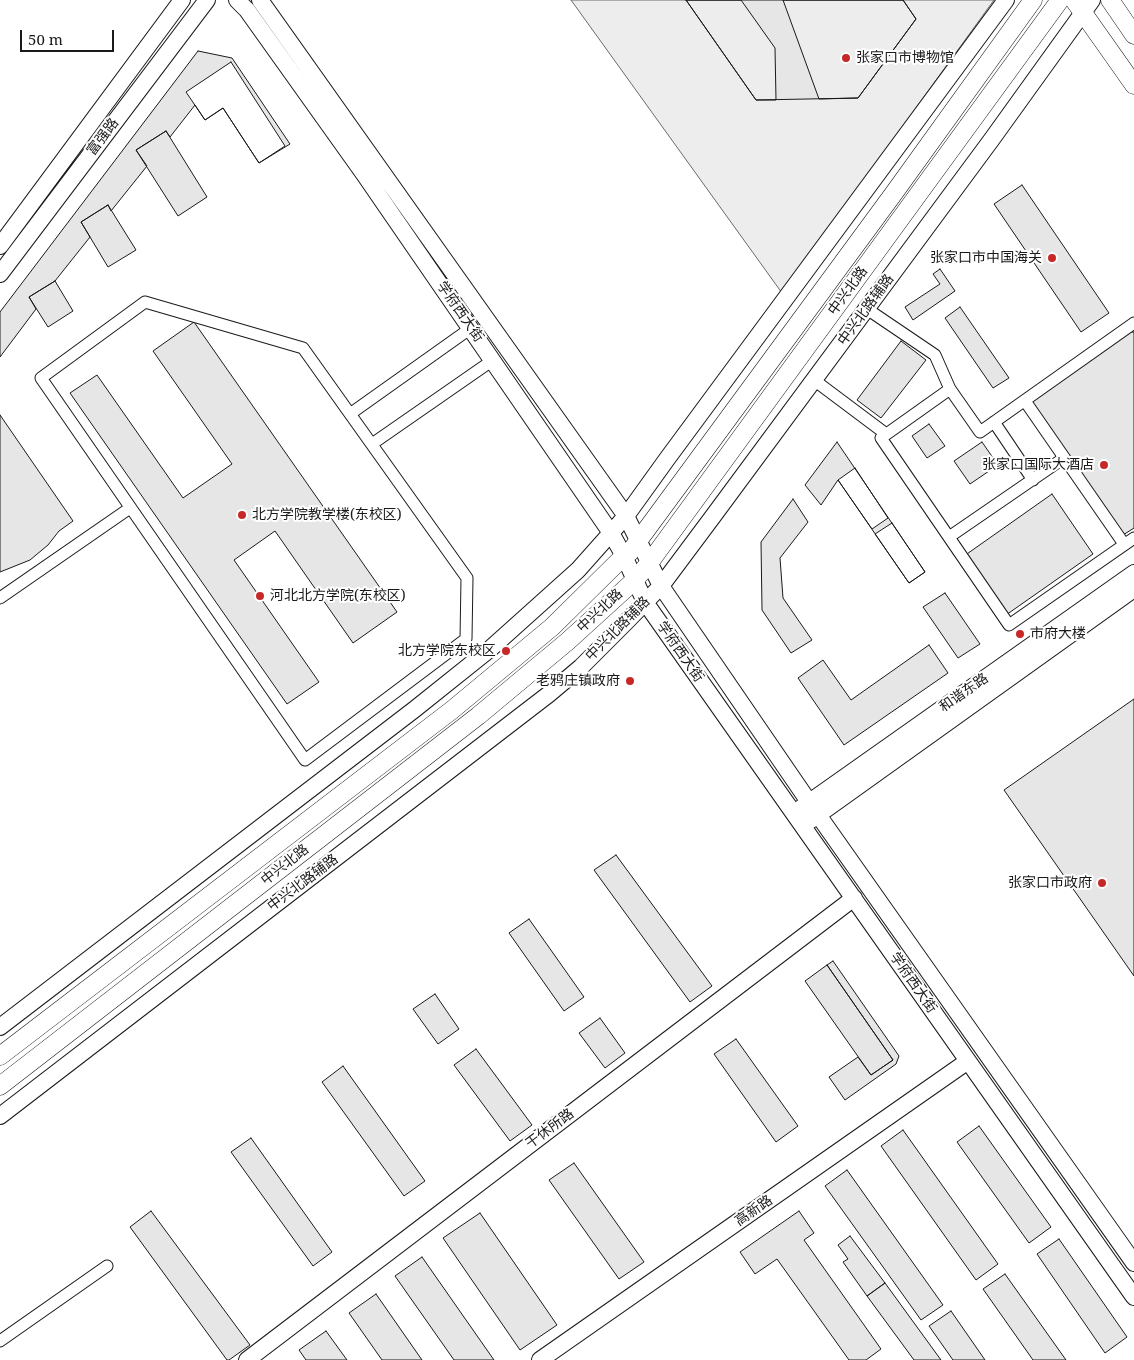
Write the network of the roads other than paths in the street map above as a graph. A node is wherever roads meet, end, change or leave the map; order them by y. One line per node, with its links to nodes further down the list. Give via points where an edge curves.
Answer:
1 (182, 0): 12 (street, 富强路)
2 (207, 0): 13 (street, 富强路)
3 (237, 0): 16 (street, 学府西大街)
4 (260, 0): 28 (street, 学府西大街)
5 (1006, 0): 28 (street)
6 (1033, 0): 31 (main road, 中兴北路)
7 (1060, 0): 34 (main road, 中兴北路)
8 (1110, 0): 10 (main road)
9 (1083, 4): 11 (main road); 14 (street, 中兴北路辅路, via 992,140)
10 (1134, 35)
11 (1134, 86)
12 (0, 246)
13 (0, 274)
14 (867, 309): 18 (street, 中兴北路辅路); 19 (street, via 935,355)
15 (1134, 323): 20 (street)
16 (471, 328): 17 (street, 学府西大街); 21 (street)
17 (493, 360): 24 (street); 29 (street, 学府西大街)
18 (814, 380): 23 (street); 37 (street, 中兴北路辅路)
19 (950, 389): 22 (street, via 980,432); 23 (street)
20 (1025, 401): 22 (street); 25 (street)
21 (350, 414): 24 (street); 27 (street, via 304,348 146,302 41,378)
22 (994, 422): 26 (street)
23 (886, 434): 30 (street, via 881,438)
24 (372, 444): 27 (street, via 468,578 466,639 305,760)
25 (1064, 458): 26 (street); 32 (street)
26 (1033, 480): 30 (street)
27 (130, 508): 39 (street)
28 (626, 516): 29 (street); 31 (street, 学府西大街)
29 (611, 533): 33 (street, 学府西大街); 44 (street, via 578,570 490,649)
30 (949, 537): 32 (street, via 1009,625)
31 (638, 539): 33 (main road, 中兴北路); 34 (street, 学府西大街)
32 (1129, 541)
33 (624, 556): 36 (street, 学府西大街); 45 (main road, 中兴北路, via 552,627 452,710)
34 (650, 562): 36 (main road, 中兴北路); 37 (street, 学府西大街)
35 (1134, 573): 41 (street, 和谐东路)
36 (635, 580): 40 (street, 学府西大街); 47 (main road, 中兴北路, via 556,652 478,716)
37 (661, 586): 40 (street, 中兴北路辅路); 41 (street, 学府西大街)
38 (1134, 589): 41 (street, 和谐东路)
39 (0, 598)
40 (645, 602): 42 (street, 学府西大街); 48 (street, 中兴北路辅路, via 581,667 549,694)
41 (814, 809): 42 (street, 和谐东路); 49 (street, 学府西大街)
42 (798, 820): 43 (street, 学府西大街)
43 (854, 898): 46 (street, 学府西大街); 54 (street, 干休所路)
44 (2, 1021)
45 (0, 1056)
46 (968, 1061): 51 (street, 学府西大街); 55 (street, 高新路)
47 (0, 1086)
48 (0, 1116)
49 (1133, 1261): 51 (street)
50 (107, 1266): 53 (street)
51 (1116, 1272): 52 (street, 学府西大街)
52 (1132, 1288)
53 (0, 1341)
54 (247, 1360)
55 (540, 1360)

